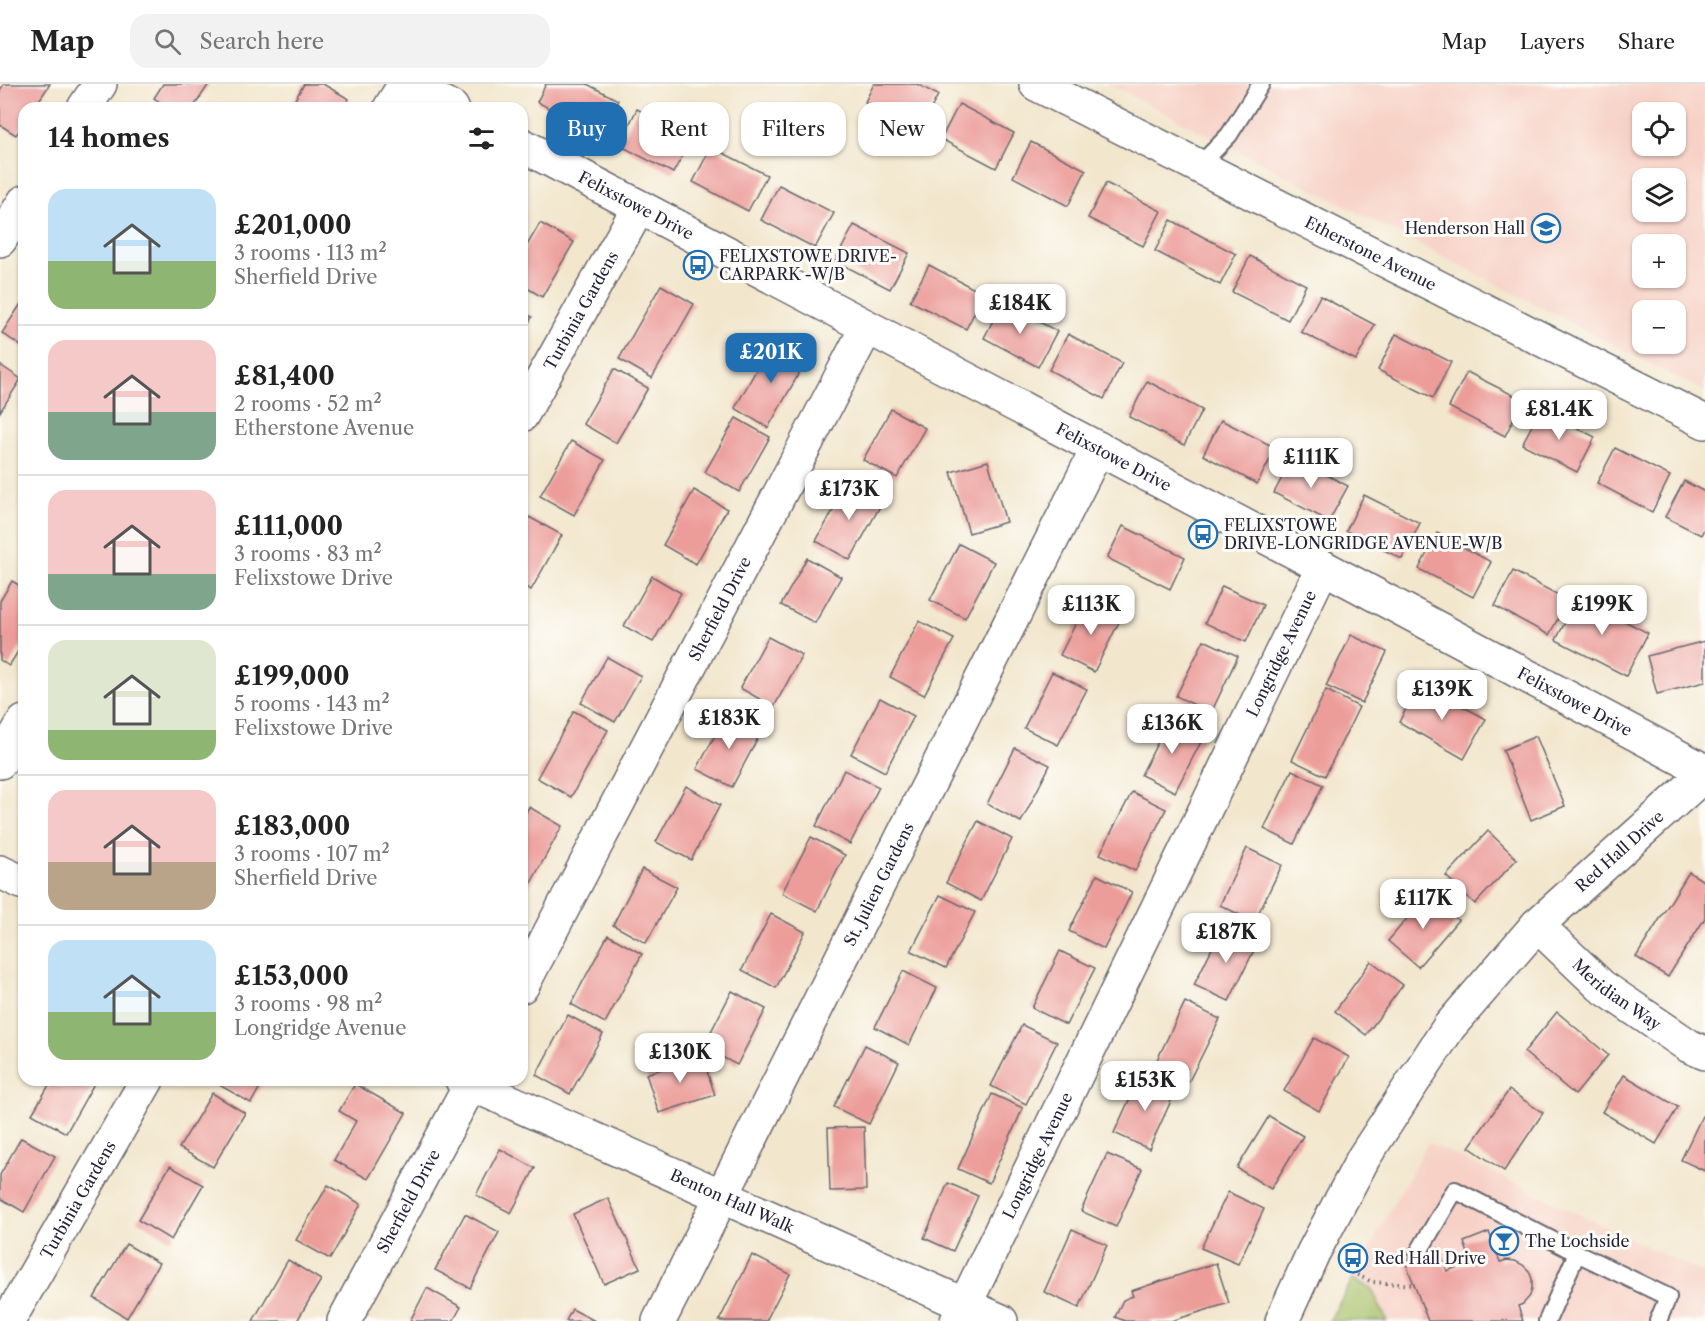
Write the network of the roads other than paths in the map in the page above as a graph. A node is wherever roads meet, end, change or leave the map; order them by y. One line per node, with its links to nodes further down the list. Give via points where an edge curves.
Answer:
1 (100, 84): 5 (street)
2 (405, 84): 6 (street); 7 (street)
3 (1036, 84): 9 (street, Etherstone Avenue)
4 (1261, 84): 9 (lane, via 1229,135)
5 (88, 102)
6 (394, 102)
7 (440, 102)
8 (528, 148): 10 (street, Felixstowe Drive)
9 (1199, 166): 15 (street, Etherstone Avenue)
10 (639, 207): 13 (street, Felixstowe Drive); 14 (street, Turbinia Gardens)
11 (18, 212): 12 (street)
12 (0, 240)
13 (867, 327): 16 (street, Felixstowe Drive); 24 (street, Sherfield Drive)
14 (528, 405)
15 (1705, 422)
16 (1098, 448): 17 (street, Felixstowe Drive); 29 (street, St. Julien Gardens)
17 (1323, 567): 20 (street, Felixstowe Drive); 32 (street, Longridge Avenue)
18 (18, 732): 19 (street)
19 (0, 762)
20 (1705, 772): 23 (street, Red Hall Drive)
21 (0, 872): 22 (street)
22 (18, 880)
23 (1537, 925): 25 (street, Meridian Way, via 1601,986); 37 (street, Red Hall Drive, via 1449,1027 1364,1157)
24 (528, 975)
25 (1705, 1053)
26 (144, 1086): 33 (street, Turbinia Gardens)
27 (466, 1086): 34 (street, Sherfield Drive)
28 (480, 1086): 29 (street, Benton Hall Walk)
29 (721, 1197): 32 (street, Benton Hall Walk); 35 (street, St. Julien Gardens)
30 (1418, 1253): 31 (lane, via 1455,1190)
31 (1577, 1253): 38 (lane); 39 (lane, via 1668,1297)
32 (961, 1313): 36 (street, Benton Hall Walk)
33 (8, 1321)
34 (344, 1321)
35 (659, 1321)
36 (1001, 1321)
37 (1282, 1321)
38 (1547, 1321)
39 (1658, 1321)

